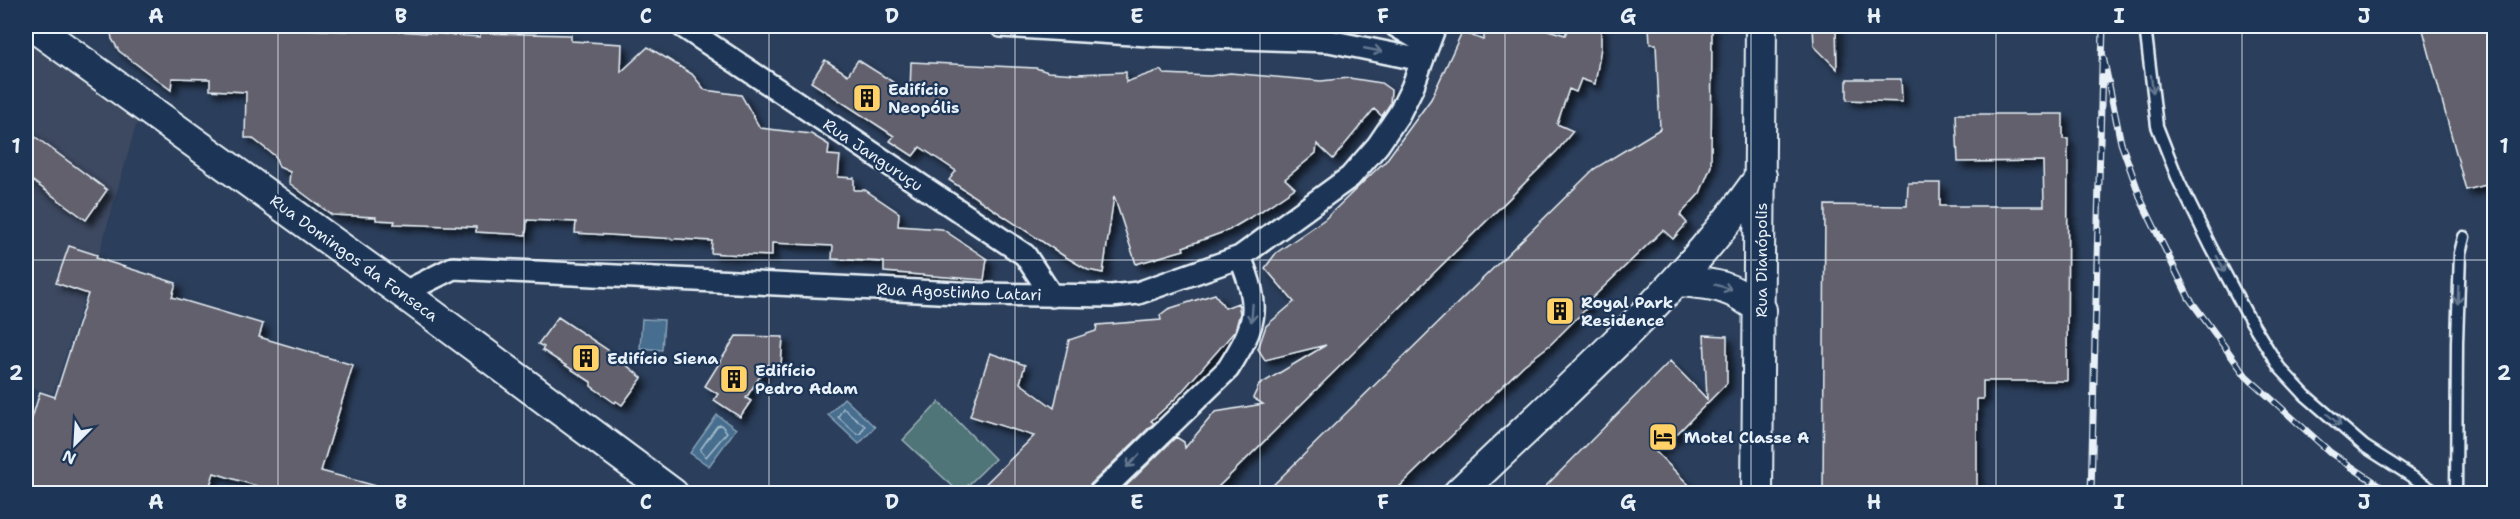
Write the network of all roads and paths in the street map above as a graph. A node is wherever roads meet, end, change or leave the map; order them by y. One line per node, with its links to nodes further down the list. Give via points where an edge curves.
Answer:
1 (33, 26): 15 (street, Rua Domingos da Fonseca)
2 (682, 26): 16 (street, Rua Janguruçu, via 1025,255)
3 (1001, 26): 8 (street, via 1148,35)
4 (1396, 26): 10 (street)
5 (1435, 26): 10 (street, Rua Agostinho Latari)
6 (1761, 26): 11 (street, Rua Dianópolis)
7 (2145, 26): 22 (lane, one-way to 22, via 2157,126 2179,182 2246,313 2279,367 2364,446)
8 (1272, 32): 9 (street)
9 (1330, 33): 10 (street, one-way to 10)
10 (1425, 53): 13 (street, Rua Agostinho Latari, via 1399,114 1350,177)
11 (1761, 176): 14 (street, via 1728,223); 17 (street, Rua Dianópolis)
12 (2464, 237): 23 (lane, one-way to 23, via 2458,291)
13 (1240, 257): 16 (street, Rua Agostinho Latari, via 1138,293); 19 (street, one-way to 19, via 1252,288 1254,311 1250,332 1228,369)
14 (1678, 281): 17 (street, one-way to 17, via 1718,284 1741,293); 20 (street)
15 (403, 293): 16 (street, Rua Agostinho Latari, via 453,268); 18 (street, Rua Domingos da Fonseca)
16 (1052, 296)
17 (1761, 310): 21 (street, Rua Dianópolis)
18 (673, 494)
19 (1099, 494)
20 (1458, 494)
21 (1757, 494)
22 (2439, 494)
23 (2456, 494)

